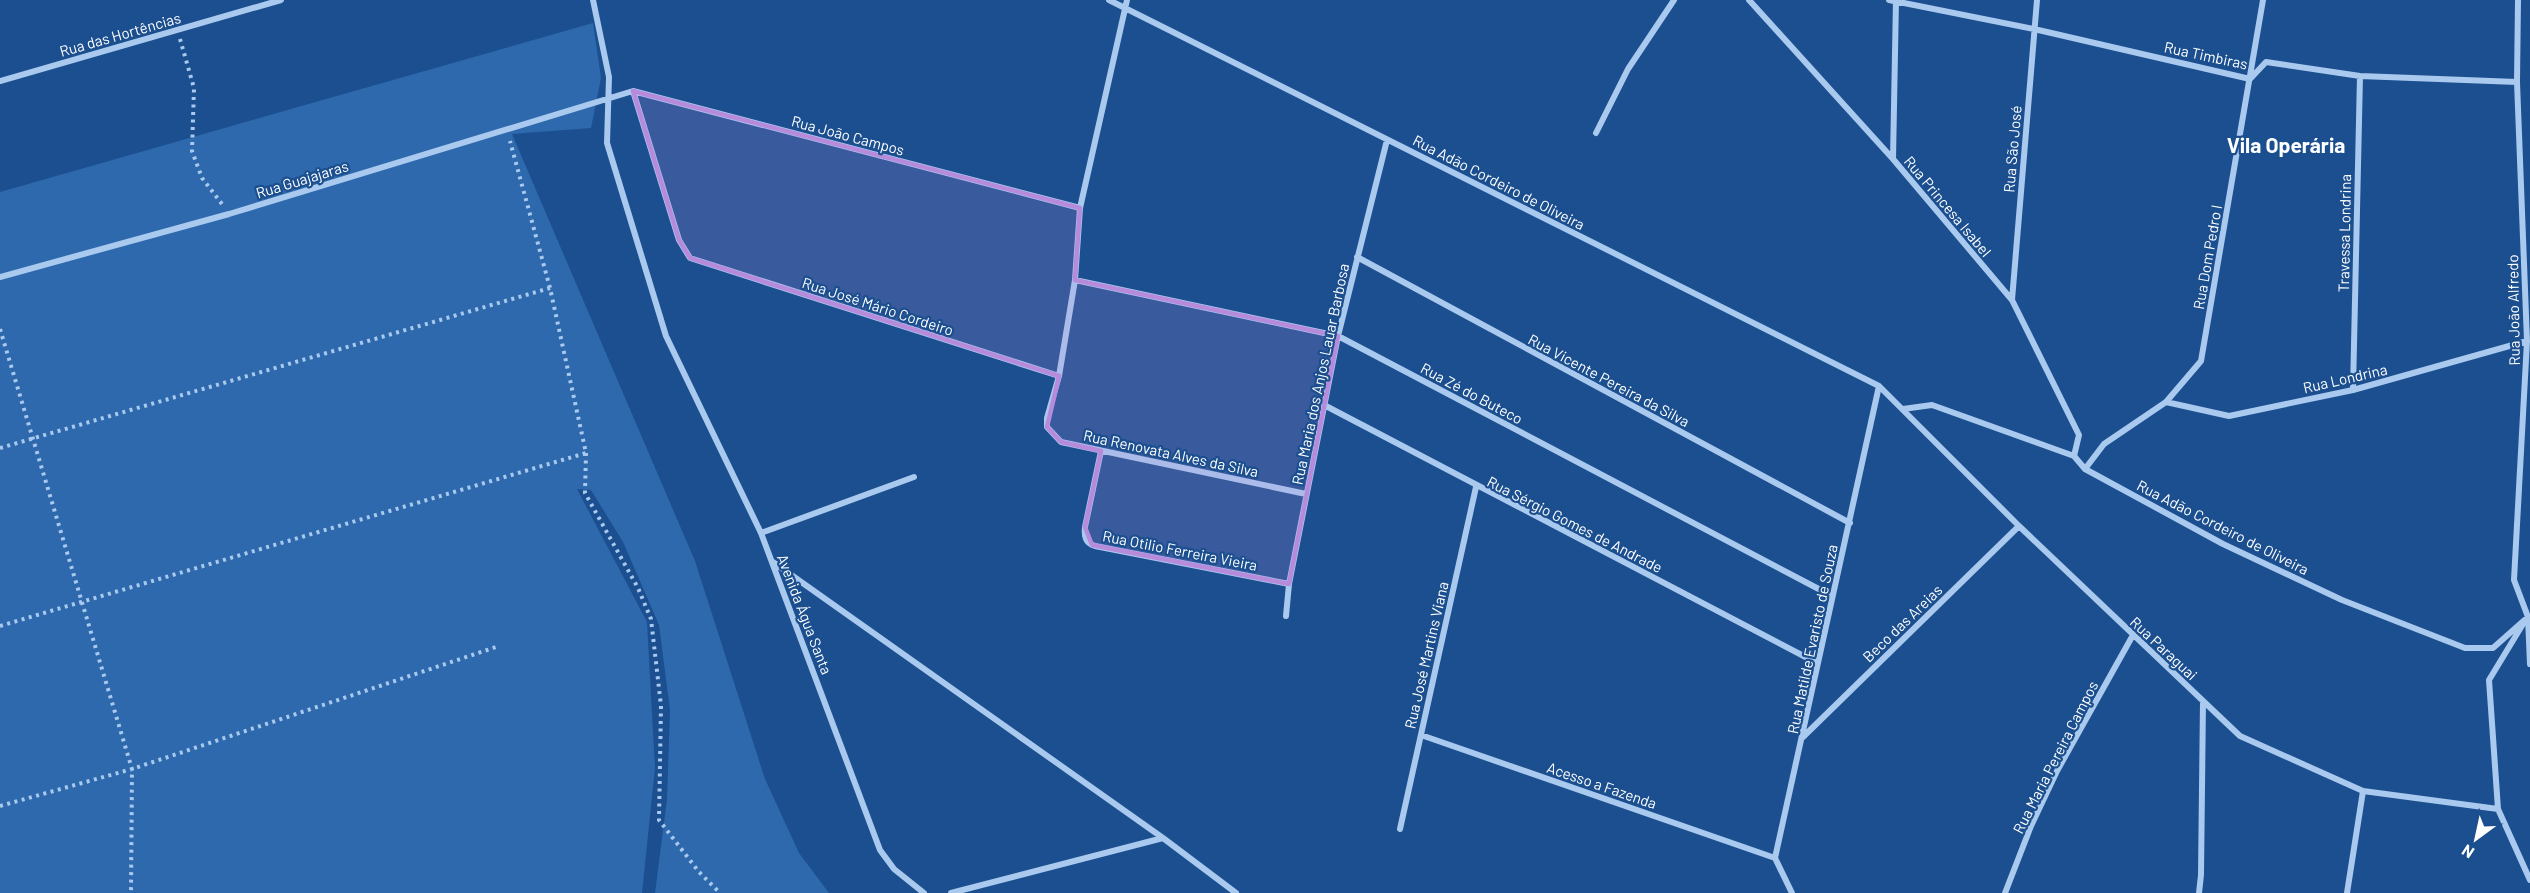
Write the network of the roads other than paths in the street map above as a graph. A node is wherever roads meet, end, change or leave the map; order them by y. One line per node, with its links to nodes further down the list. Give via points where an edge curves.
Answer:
1 (281, 0): 15 (street, Rua das Hortências)
2 (593, 0): 18 (street, Avenida Água Santa)
3 (1109, 0): 11 (street, Rua Adão Cordeiro de Oliveira)
4 (1127, 0): 11 (street)
5 (1674, 0): 19 (street, via 1628,69)
6 (1749, 0): 21 (street, Rua Princesa Isabel)
7 (2037, 0): 12 (street, Rua São José)
8 (2264, 0): 14 (street, Rua Dom Pedro I)
9 (2517, 0): 16 (street, Rua João Alfredo)
10 (1894, 1): 12 (street, Rua Timbiras); 21 (street)
11 (1126, 8): 20 (street, Rua Adão Cordeiro de Oliveira); 22 (street)
12 (2034, 29): 14 (street, Rua Timbiras); 26 (street, Rua São José)
13 (2360, 76): 14 (street, Rua Timbiras, via 2266,62); 16 (street, Rua Timbiras); 31 (street, Travessa Londrina)
14 (2250, 79): 32 (street, Rua Dom Pedro I, via 2201,361)
15 (0, 81)
16 (2517, 82): 28 (street, Rua João Alfredo)
17 (633, 91): 18 (street); 22 (street, Rua João Campos); 29 (street, Rua José Mário Cordeiro, via 679,240 690,258)
18 (610, 98): 24 (street, Rua Guajajaras, via 229,214); 43 (street, Avenida Água Santa, via 607,142 666,336)
19 (1596, 134)
20 (1387, 140): 23 (street, Rua Maria dos Anjos Lauar Barbosa); 30 (street, Rua Adão Cordeiro de Oliveira)
21 (1893, 159): 26 (street, Rua Princesa Isabel)
22 (1080, 208): 25 (street)
23 (1357, 257): 27 (street, Rua Maria dos Anjos Lauar Barbosa); 41 (street, Rua Vicente Pereira da Silva)
24 (0, 277)
25 (1075, 280): 27 (street, Rua Zé do Buteco); 29 (street)
26 (2012, 300): 36 (street, Rua Princesa Isabel, via 2079,435)
27 (1338, 336): 33 (street, Rua Maria dos Anjos Lauar Barbosa); 46 (street, Rua Zé do Buteco)
28 (2527, 341): 31 (street, Rua Londrina); 47 (street, Rua João Alfredo, via 2514,580)
29 (1059, 376): 35 (street, Rua Renovata Alves da Silva, via 1047,427 1060,442)
30 (1879, 386): 34 (street, Rua Paraguai); 41 (street, Rua Matilde Evaristo de Souza)
31 (2353, 390): 32 (street, Rua Londrina, via 2229,416)
32 (2166, 402): 37 (street, Rua Dom Pedro I, via 2104,444)
33 (1324, 405): 39 (street, Rua Sérgio Gomes de Andrade); 40 (street, Rua Maria dos Anjos Lauar Barbosa)
34 (1903, 409): 36 (street, via 1932,405); 42 (street, Rua Paraguai)
35 (1101, 451): 40 (street, Rua Renovata Alves da Silva); 45 (street, Rua Otilio Ferreira Vieira, via 1085,527 1087,542)
36 (2074, 456): 37 (street, Rua Adão Cordeiro de Oliveira)
37 (2085, 469): 47 (street, Rua Adão Cordeiro de Oliveira, via 2223,544 2342,600 2465,648 2493,648)
38 (914, 477): 43 (street)
39 (1476, 486): 50 (street, Rua Sérgio Gomes de Andrade); 53 (street, Rua José Martins Viana)
40 (1306, 494): 45 (street, Rua Maria dos Anjos Lauar Barbosa)
41 (1850, 523): 46 (street, Rua Matilde Evaristo de Souza)
42 (2019, 526): 49 (street, Rua Paraguai); 54 (street, Beco das Areias)
43 (761, 533): 44 (street, Avenida Água Santa)
44 (773, 562): 58 (street); 61 (street, Avenida Água Santa, via 880,850 894,868)
45 (1289, 584): 48 (street, Rua Maria dos Anjos Lauar Barbosa)
46 (1832, 596): 50 (street, Rua Matilde Evaristo de Souza)
47 (2529, 615): 51 (street, Rua João Alfredo); 56 (street, via 2489,680)
48 (1286, 616)
49 (2133, 635): 52 (street, Rua Paraguai); 65 (street, Rua Maria Pereira Campos, via 2057,771)
50 (1817, 663): 54 (street, Rua Matilde Evaristo de Souza)
51 (2530, 664)
52 (2203, 701): 55 (street, Rua Paraguai, via 2240,736); 66 (street)
53 (1421, 735): 57 (street, Rua José Martins Viana); 59 (street, Acesso a Fazenda)
54 (1803, 738): 59 (street, Rua Matilde Evaristo de Souza)
55 (2363, 791): 56 (street, Rua Paraguai); 67 (street)
56 (2498, 809): 60 (street)
57 (1400, 829)
58 (1163, 838): 62 (street); 63 (street)
59 (1775, 858): 64 (street)
60 (2530, 879)
61 (924, 893)
62 (951, 893)
63 (1236, 893)
64 (1792, 893)
65 (2005, 893)
66 (2199, 893)
67 (2347, 893)

